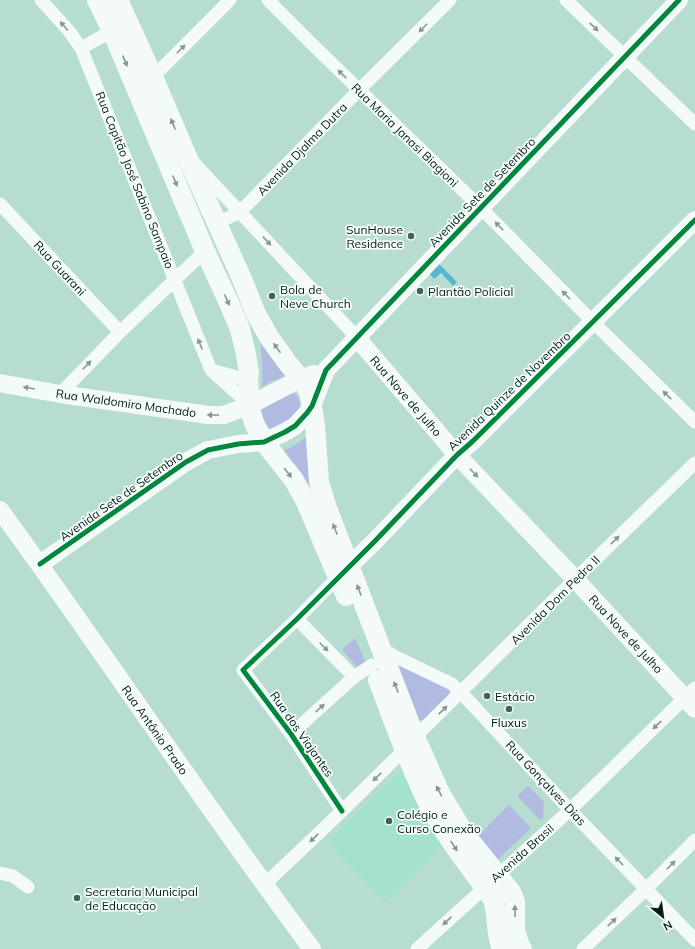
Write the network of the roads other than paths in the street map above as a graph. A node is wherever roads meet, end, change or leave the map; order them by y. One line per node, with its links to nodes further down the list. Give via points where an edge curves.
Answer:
1 (41, 0): 10 (street, Rua Capitão José Sabino Sampaio, one-way to 1)
2 (97, 0): 9 (main road)
3 (118, 0): 12 (main road)
4 (230, 0): 12 (street, one-way to 4)
5 (268, 0): 13 (street, Rua Maria Janasi Biagioni, one-way to 5)
6 (450, 0): 13 (street, Avenida Djalma Dutra, one-way to 13)
7 (566, 0): 11 (street, one-way to 11)
8 (679, 0): 11 (street, Avenida Sete de Setembro)
9 (112, 31): 10 (street); 19 (main road, one-way to 19)
10 (81, 48): 23 (street, Rua Capitão José Sabino Sampaio)
11 (624, 56): 14 (street); 17 (street, Avenida Sete de Setembro)
12 (153, 77): 15 (main road, one-way to 12)
13 (359, 90): 17 (street, Rua Maria Janasi Biagioni); 18 (street, Avenida Djalma Dutra)
14 (695, 124)
15 (185, 152): 18 (street, Rua Nove de Julho); 21 (main road)
16 (1, 207): 25 (street, Rua Guarani)
17 (481, 208): 24 (street, Rua Maria Janasi Biagioni, one-way to 17); 26 (street, Avenida Sete de Setembro)
18 (240, 212): 21 (street, Avenida Djalma Dutra); 26 (street, Rua Nove de Julho, one-way to 26)
19 (190, 216): 21 (main road, via 197,222); 22 (main road)
20 (695, 220): 24 (street, Avenida Quinze de Novembro)
21 (217, 224): 30 (main road, one-way to 21, via 256,314)
22 (205, 251): 23 (street); 29 (main road, one-way to 29, via 240,329 249,373)
23 (175, 279): 25 (street); 27 (street, Rua Capitão José Sabino Sampaio, one-way to 23)
24 (593, 322): 35 (street, Rua Maria Janasi Biagioni, one-way to 24); 37 (street, Avenida Quinze de Novembro)
25 (120, 332): 32 (street, one-way to 25)
26 (357, 338): 28 (street, Avenida Sete de Setembro); 37 (street, Rua Nove de Julho)
27 (211, 370): 29 (street); 33 (street, Rua Capitão José Sabino Sampaio)
28 (326, 370): 30 (street, Avenida Sete de Setembro); 34 (street, Avenida Sete de Setembro)
29 (248, 380): 33 (main road)
30 (300, 380): 33 (street, Rua Waldomiro Machado); 34 (main road, via 309,392)
31 (0, 383): 32 (street, Rua Waldomiro Machado, one-way to 31)
32 (60, 394): 33 (street, Rua Waldomiro Machado, one-way to 32, via 224,415 208,415)
33 (250, 404): 36 (main road, via 255,425)
34 (312, 406): 36 (street, Avenida Sete de Setembro, via 294,426); 41 (main road, one-way to 34, via 319,482)
35 (695, 422)
36 (264, 442): 40 (street, Avenida Sete de Setembro, via 208,450 186,462); 41 (main road, one-way to 41, via 294,480)
37 (457, 455): 41 (street, Avenida Quinze de Novembro); 42 (street, Rua Nove de Julho, one-way to 42)
38 (695, 463): 42 (street, Avenida Dom Pedro II, one-way to 38)
39 (0, 510): 40 (street, Rua Antônio Prado)
40 (40, 564): 54 (street, Rua Antônio Prado)
41 (344, 571): 43 (street); 44 (main road)
42 (575, 579): 46 (street, Avenida Dom Pedro II); 47 (street, Rua Nove de Julho)
43 (296, 619): 45 (street, one-way to 45); 48 (street, Rua dos Viajantes, via 243,670)
44 (377, 657): 45 (street); 46 (street, Rua Gonçalves Dias, via 394,656 452,684); 49 (main road)
45 (354, 677): 48 (street, one-way to 45)
46 (461, 692): 49 (street, Avenida Dom Pedro II, one-way to 46); 50 (street, Rua Gonçalves Dias)
47 (692, 698): 50 (street, Avenida Brasil, one-way to 50)
48 (291, 734): 51 (street, Rua dos Viajantes)
49 (410, 743): 51 (street, Avenida Dom Pedro II, one-way to 51); 60 (main road, one-way to 60, via 433,812 455,848 493,899 496,907 497,936); 61 (main road, one-way to 49, via 515,930 515,902 511,892 464,833)
50 (570, 810): 56 (street, Rua Gonçalves Dias, one-way to 50); 59 (street, Avenida Brasil, one-way to 59)
51 (342, 811): 54 (street, Avenida Dom Pedro II, one-way to 54)
52 (695, 840): 56 (street, one-way to 52)
53 (0, 873): 55 (street, via 13,876)
54 (264, 885): 58 (street, Rua Antônio Prado)
55 (28, 887)
56 (646, 889): 57 (street, Rua Gonçalves Dias); 62 (street, one-way to 56)
57 (695, 940)
58 (312, 949)
59 (417, 949)
60 (502, 949)
61 (522, 949)
62 (583, 949)

